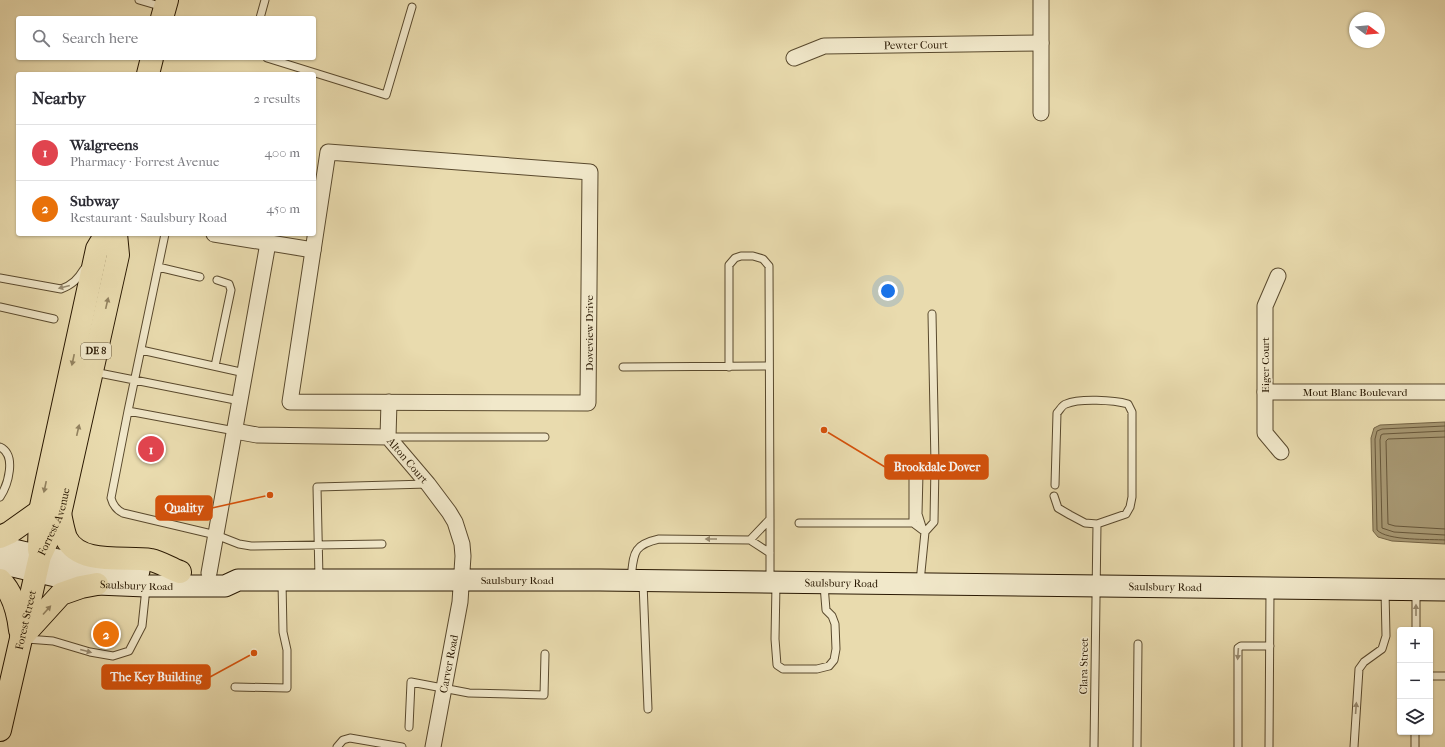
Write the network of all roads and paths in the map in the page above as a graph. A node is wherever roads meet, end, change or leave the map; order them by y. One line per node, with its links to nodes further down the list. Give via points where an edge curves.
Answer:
1 (140, 0): 5 (lane)
2 (265, 0): 6 (lane)
3 (1041, 0): 7 (street)
4 (412, 7): 13 (lane, via 386,94)
5 (165, 8)
6 (261, 16)
7 (1041, 43): 8 (street, Pewter Court, via 824,46); 14 (street)
8 (794, 58)
9 (152, 60): 11 (highway)
10 (274, 60): 12 (lane)
11 (148, 72)
12 (313, 72)
13 (316, 73)
14 (1041, 114)
15 (316, 230): 42 (street, Doveview Drive, via 328,152 590,172 588,403)
16 (116, 236): 36 (highway, Forrest Avenue / DE 8, one-way to 16, via 118,255)
17 (165, 236): 23 (lane)
18 (226, 236): 21 (street)
19 (315, 236): 22 (street, Doveview Drive)
20 (102, 241): 26 (lane, one-way to 26, via 78,279 61,289); 54 (highway, Forrest Avenue / DE 8, one-way to 54)
21 (268, 243): 22 (street); 37 (street)
22 (313, 250): 42 (street, Doveview Drive, via 290,402)
23 (158, 267): 24 (lane); 31 (lane)
24 (200, 276)
25 (1278, 276): 39 (street, Eiger Court, via 1265,306)
26 (0, 278)
27 (217, 280): 32 (lane, via 229,284 232,290)
28 (0, 308): 30 (lane)
29 (932, 314): 49 (lane)
30 (54, 319)
31 (141, 350): 32 (lane); 38 (lane)
32 (215, 366): 37 (lane)
33 (770, 366): 35 (lane); 35 (lane, via 769,266 763,259 741,256 729,265); 55 (lane)
34 (623, 367): 35 (lane)
35 (729, 367)
36 (91, 372): 38 (lane); 54 (highway, Forrest Avenue / DE 8, one-way to 36)
37 (245, 373): 41 (street)
38 (135, 380): 41 (lane); 43 (lane)
39 (1265, 392): 40 (street, Mout Blanc Boulevard); 48 (street, Eiger Court, via 1265,433)
40 (1445, 392)
41 (240, 401): 44 (street)
42 (389, 402): 45 (street)
43 (128, 411): 44 (lane); 60 (lane, via 111,498 113,505 123,514)
44 (235, 431): 45 (street, Alton Court, via 257,435); 60 (street)
45 (388, 437): 46 (lane); 50 (street, Alton Court)
46 (546, 437)
47 (0, 447): 53 (lane, via 7,452 10,464)
48 (1281, 452)
49 (932, 465): 57 (lane, via 921,465 913,471); 59 (lane, via 934,522); 59 (lane, via 923,466 919,473 918,514)
50 (428, 484): 64 (lane, via 317,487); 75 (street, Alton Court, via 449,512 459,532)
51 (1055, 485): 58 (lane, via 1057,413 1064,404 1077,401 1120,401 1128,404 1132,412 1130,507 1126,514)
52 (1054, 496): 58 (lane, via 1058,508 1070,516 1085,523)
53 (0, 497)
54 (50, 512): 61 (highway); 68 (highway, Forrest Avenue / DE 8); 69 (highway, via 77,551 102,557 152,560)
55 (770, 519): 62 (lane); 66 (lane)
56 (799, 523): 57 (lane)
57 (913, 523): 59 (lane)
58 (1097, 524): 82 (lane, Clara Street)
59 (924, 532): 80 (lane)
60 (216, 535): 64 (lane, via 251,546); 70 (street)
61 (0, 537)
62 (750, 540): 66 (lane); 76 (lane, one-way to 76, via 650,541 634,552)
63 (382, 544): 64 (lane)
64 (318, 545): 74 (lane)
65 (0, 547): 68 (main road)
66 (770, 553): 77 (lane)
67 (0, 563): 68 (main road)
68 (38, 563): 69 (main road, Saulsbury Road, via 63,562 101,569); 79 (main road, Saulsbury Road); 88 (highway, Forest Street / DE 8)
69 (180, 572): 70 (main road, Saulsbury Road)
70 (209, 573): 72 (main road, Saulsbury Road, via 226,573)
71 (0, 580): 88 (highway, via 14,602 19,619)
72 (238, 580): 73 (main road, Saulsbury Road); 81 (main road, Saulsbury Road, via 225,586)
73 (282, 580): 74 (main road, Saulsbury Road); 95 (lane, via 283,632 288,650 287,688)
74 (319, 580): 75 (main road, Saulsbury Road)
75 (462, 580): 76 (main road, Saulsbury Road); 96 (street, Carver Road)
76 (637, 581): 77 (main road, Saulsbury Road); 97 (lane)
77 (773, 582): 78 (main road, Saulsbury Road); 78 (lane, via 777,665 783,669 818,668 829,666 834,660 835,624 826,610)
78 (824, 583): 80 (main road, Saulsbury Road)
79 (97, 584): 81 (main road, Saulsbury Road); 88 (highway, one-way to 79, via 62,594)
80 (920, 584): 82 (main road, Saulsbury Road)
81 (146, 586): 88 (lane, one-way to 81, via 53,641 113,656 129,651 142,626)
82 (1096, 586): 83 (main road, Saulsbury Road); 104 (lane, Clara Street)
83 (1270, 588): 84 (main road, Saulsbury Road); 90 (lane)
84 (1385, 589): 85 (main road, Saulsbury Road); 108 (lane, one-way to 84, via 1359,669 1364,662 1382,649 1386,636)
85 (1416, 590): 86 (main road, Saulsbury Road); 87 (lane, one-way to 85)
86 (1445, 590)
87 (1416, 627)
88 (20, 639): 94 (highway, Forest Street / DE 8)
89 (1138, 644): 105 (lane)
90 (1270, 646): 106 (lane, one-way to 106, via 1238,648); 107 (lane)
91 (545, 654): 96 (lane, via 544,695 469,694)
92 (1433, 676): 93 (lane)
93 (1445, 676)
94 (6, 687): 99 (highway, Forest Street / DE 8)
95 (235, 688)
96 (444, 689): 98 (lane, via 411,682); 103 (street, Carver Road)
97 (648, 710)
98 (409, 728)
99 (0, 730)
100 (1415, 735): 109 (lane)
101 (337, 747): 102 (lane, via 343,740 350,738)
102 (402, 747)
103 (433, 747)
104 (1094, 747)
105 (1137, 747)
106 (1238, 747)
107 (1269, 747)
108 (1354, 747)
109 (1415, 747)

